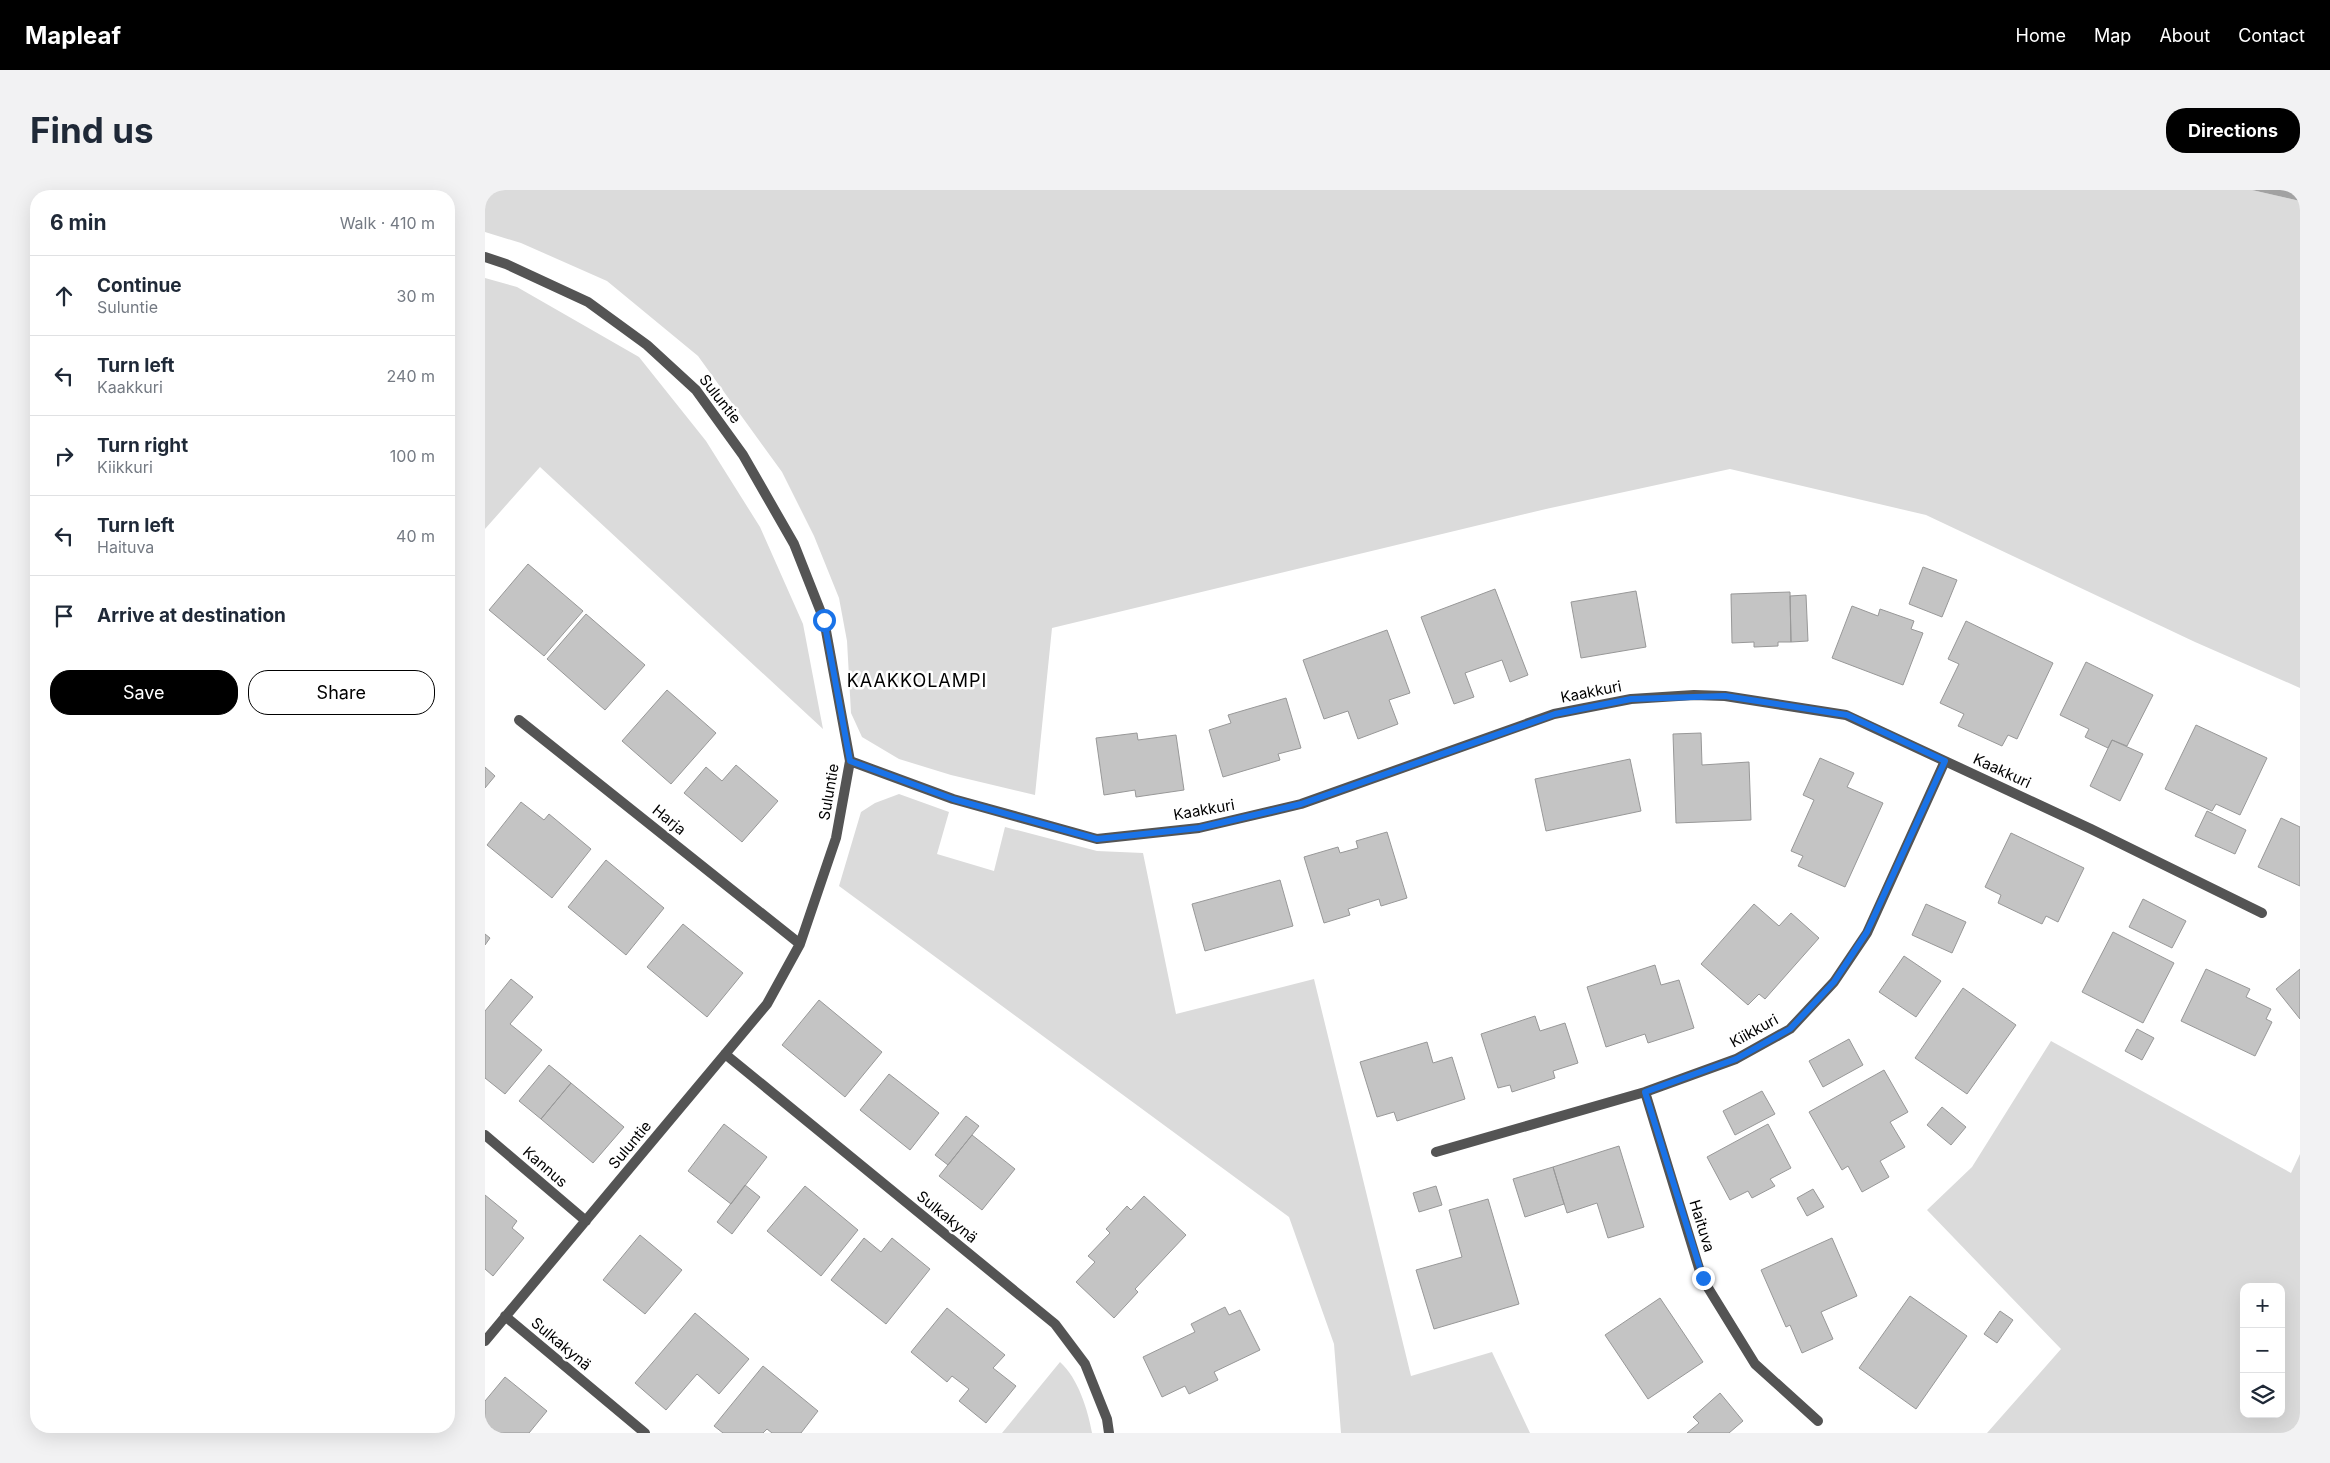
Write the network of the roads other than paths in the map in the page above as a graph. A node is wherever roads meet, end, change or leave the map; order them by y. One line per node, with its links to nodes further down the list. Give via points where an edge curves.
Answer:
1 (485, 258): 3 (street, Suluntie, via 506,264 588,302 647,345 696,390 743,455 794,544 824,620)
2 (519, 720): 6 (street, Harja)
3 (850, 761): 4 (street, Kaakkuri, via 953,799 1097,839 1199,828 1301,804 1555,714 1631,699 1725,696 1847,715); 6 (street, Suluntie, via 836,838)
4 (1945, 761): 5 (street, Kaakkuri); 8 (street, Kiikkuri, via 1867,932 1834,982 1790,1029 1736,1059)
5 (2262, 913)
6 (800, 944): 7 (street, Suluntie, via 767,1004)
7 (725, 1054): 11 (street, Suluntie); 16 (street, Sulkakynä, via 1055,1324 1085,1364 1107,1419)
8 (1645, 1092): 10 (street, Kiikkuri); 14 (street, Haituva, via 1703,1278 1755,1364)
9 (485, 1135): 11 (street, Kannus)
10 (1436, 1152)
11 (586, 1222): 12 (street, Suluntie)
12 (505, 1316): 13 (street, Suluntie); 15 (street, Sulkakynä)
13 (485, 1341)
14 (1818, 1421)
15 (645, 1433)
16 (1109, 1433)

